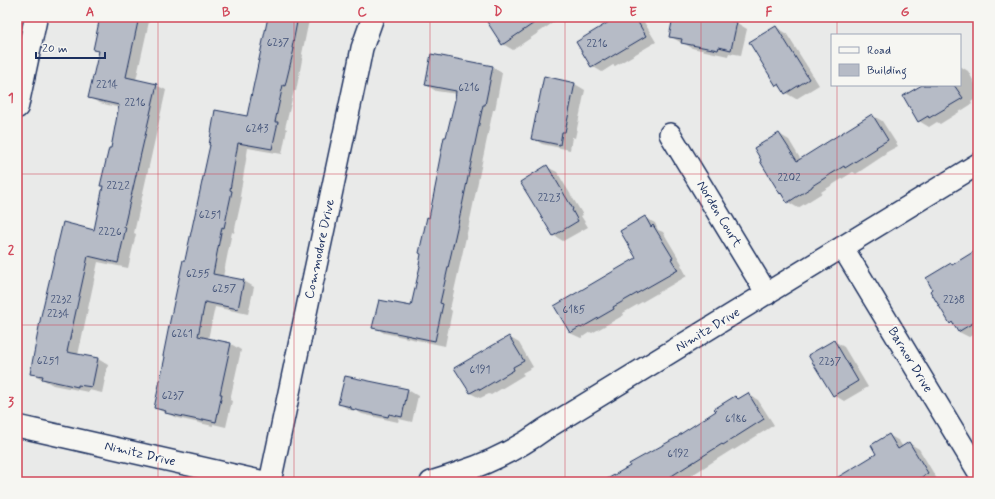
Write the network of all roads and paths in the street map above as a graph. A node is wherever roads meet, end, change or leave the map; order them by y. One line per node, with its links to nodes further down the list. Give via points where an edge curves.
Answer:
1 (36, 17): 3 (street)
2 (372, 17): 11 (street, Commodore Drive, via 362,48)
3 (17, 107)
4 (670, 134): 7 (street, Norden Court)
5 (978, 164): 6 (street, Nimitz Drive)
6 (842, 248): 7 (street, Nimitz Drive); 9 (street, Barnor Drive)
7 (767, 294): 12 (street, Nimitz Drive, via 518,448 489,462)
8 (17, 426): 10 (street, Nimitz Drive)
9 (978, 471)
10 (264, 482)
11 (270, 482)
12 (431, 482)

